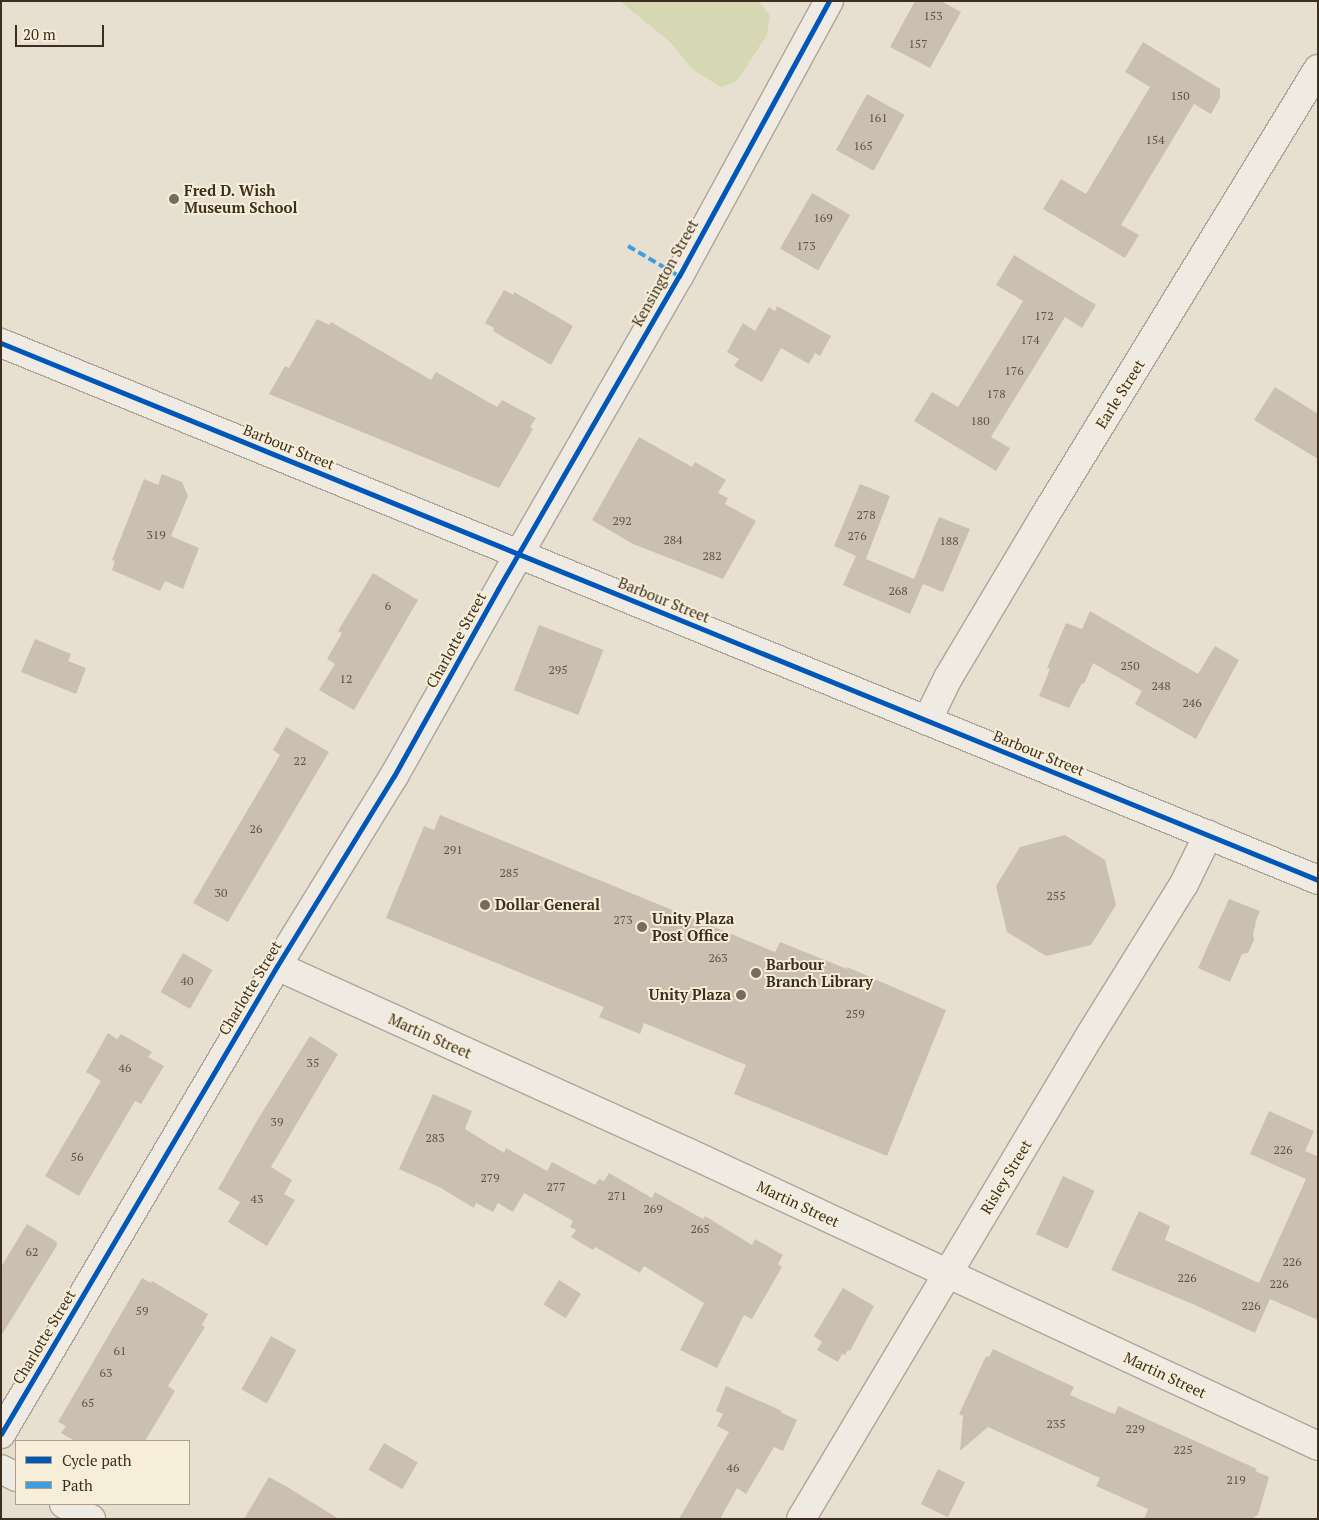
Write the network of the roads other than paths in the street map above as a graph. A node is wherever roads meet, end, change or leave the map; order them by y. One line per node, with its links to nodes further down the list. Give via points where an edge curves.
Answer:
1 (829, 1): 4 (street, Kensington Street, via 679,276)
2 (1318, 69): 5 (street, Earle Street, via 1039,525 948,678)
3 (1, 344): 4 (street, Barbour Street)
4 (519, 554): 5 (street, Barbour Street); 8 (street, Charlotte Street, via 394,776)
5 (927, 721): 6 (street, Barbour Street)
6 (1208, 835): 7 (street, Barbour Street); 9 (street, Risley Street, via 1184,884)
7 (1318, 880)
8 (277, 966): 9 (street, Martin Street); 10 (street, Charlotte Street)
9 (949, 1274): 11 (street, Martin Street); 16 (street, Risley Street)
10 (1, 1434)
11 (1318, 1446)
12 (1, 1469): 13 (street)
13 (15, 1477)
14 (66, 1505): 15 (street)
15 (91, 1519)
16 (801, 1519)

